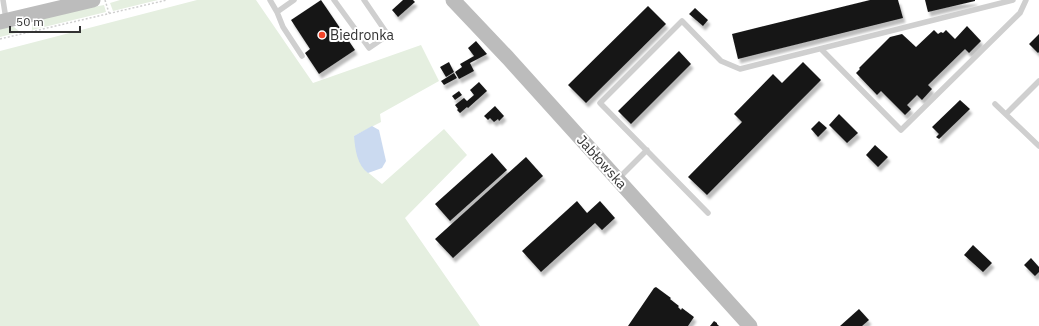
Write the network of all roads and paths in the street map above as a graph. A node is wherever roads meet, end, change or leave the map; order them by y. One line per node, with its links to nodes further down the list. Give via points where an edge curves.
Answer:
1 (3, 0): 14 (lane)
2 (93, 0): 14 (main road)
3 (105, 0): 13 (path)
4 (167, 0): 13 (path)
5 (270, 0): 12 (lane)
6 (294, 0): 12 (lane)
7 (334, 0): 8 (lane, via 369,48 388,36)
8 (364, 0)
9 (453, 0): 23 (main road, Jabłowska)
10 (1013, 0): 16 (lane)
11 (1026, 0): 16 (lane, via 1020,12 901,130)
12 (277, 12): 17 (lane, via 283,27)
13 (109, 13): 15 (path)
14 (3, 22)
15 (0, 39)
16 (821, 49): 22 (lane, via 740,69 721,61 682,21 600,103)
17 (302, 56)
18 (1039, 81): 20 (lane)
19 (995, 104): 20 (lane)
20 (1006, 114): 21 (lane)
21 (1039, 146)
22 (647, 150): 23 (lane); 24 (lane)
23 (618, 179): 25 (main road, Jabłowska)
24 (708, 213)
25 (750, 326)

